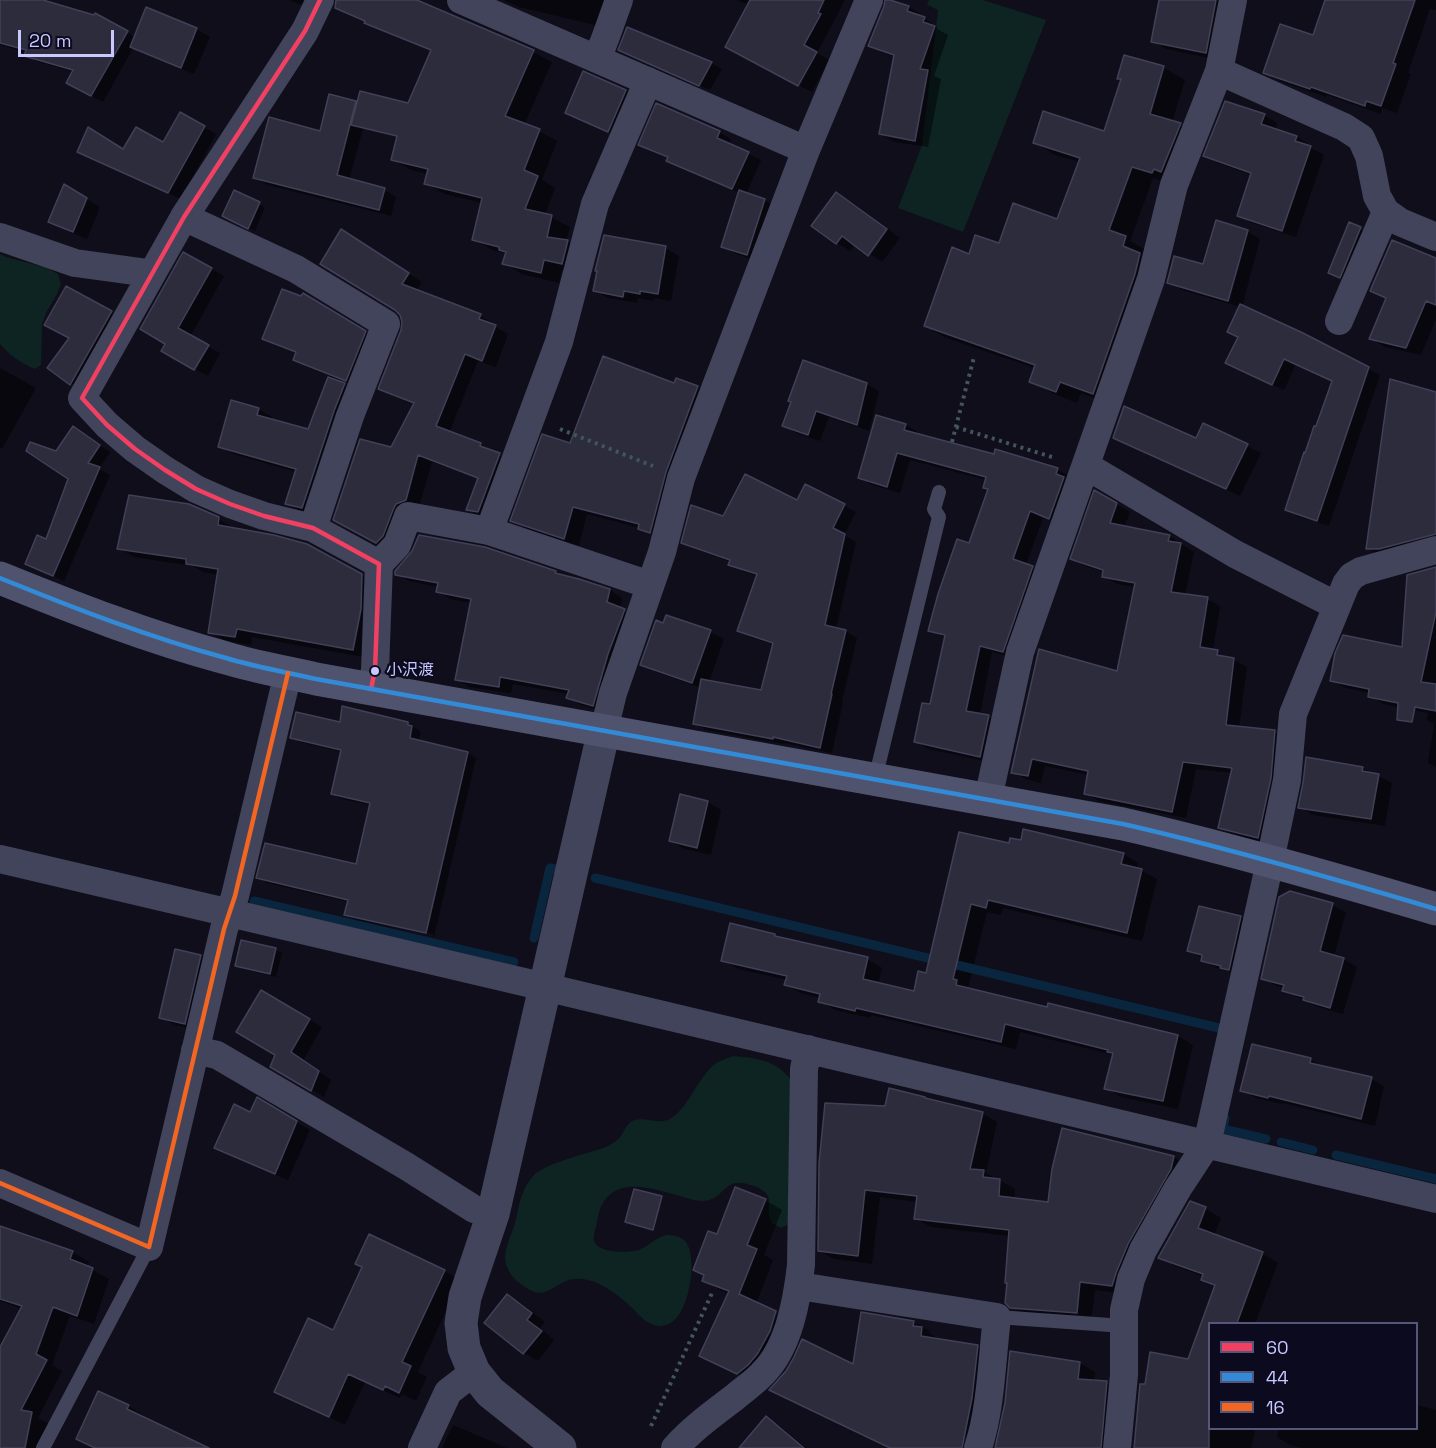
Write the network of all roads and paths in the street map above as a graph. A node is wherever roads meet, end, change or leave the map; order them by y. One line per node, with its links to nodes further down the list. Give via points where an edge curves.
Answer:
1 (320, 0): 11 (street, via 306,31)
2 (461, 0): 6 (street)
3 (619, 0): 6 (street)
4 (869, 0): 9 (street)
5 (1233, 0): 7 (street)
6 (597, 59): 8 (street)
7 (1219, 71): 10 (street, via 1344,127 1360,138 1369,156 1377,196); 20 (street, via 1173,185 1151,279)
8 (648, 81): 9 (street); 17 (street, via 595,204 559,342)
9 (806, 150): 21 (street)
10 (1386, 212): 13 (street); 15 (street)
11 (184, 217): 14 (street); 23 (street, via 296,269 386,324)
12 (0, 237): 14 (street, via 75,264 141,272)
13 (1436, 237)
14 (150, 277): 23 (street, via 82,398 135,449 196,489 264,516)
15 (1339, 321)
16 (974, 357): 18 (path)
17 (531, 418): 21 (path); 24 (street)
18 (956, 427): 19 (path); 20 (path)
19 (952, 442)
20 (1085, 467): 29 (street, via 1235,554); 34 (street, via 1020,652)
21 (681, 478): 28 (street)
22 (939, 492): 33 (lane, via 934,509 939,517)
23 (313, 528): 26 (street)
24 (489, 531): 26 (street, via 408,516 397,545); 28 (street)
25 (1436, 550): 29 (street, via 1352,576)
26 (379, 564): 31 (street)
27 (0, 578): 30 (main road, via 140,632)
28 (650, 585): 32 (street)
29 (1337, 606): 36 (street, via 1293,714 1287,780)
30 (288, 673): 31 (main road); 38 (street)
31 (371, 689): 32 (main road)
32 (604, 730): 33 (main road); 39 (street)
33 (874, 779): 34 (main road)
34 (988, 799): 36 (main road, via 1123,824)
35 (0, 859): 38 (street)
36 (1270, 861): 37 (main road); 42 (street)
37 (1436, 909)
38 (229, 913): 39 (street); 41 (street)
39 (545, 987): 40 (street); 45 (street)
40 (808, 1049): 42 (street); 47 (street, via 804,1069)
41 (195, 1050): 45 (street, via 218,1055 474,1209); 46 (street)
42 (1207, 1144): 44 (street); 50 (street, via 1143,1250 1131,1279)
43 (0, 1183): 46 (street)
44 (1436, 1199)
45 (493, 1214): 51 (street, via 465,1297 461,1323 464,1348)
46 (149, 1247): 53 (lane)
47 (799, 1286): 49 (street); 56 (street, via 790,1324 769,1367)
48 (712, 1293): 52 (path)
49 (997, 1317): 50 (lane); 57 (street, via 987,1410)
50 (1124, 1326): 58 (street)
51 (474, 1372): 54 (street, via 448,1392); 55 (street, via 490,1392)
52 (650, 1427)
53 (43, 1448)
54 (422, 1448)
55 (560, 1448)
56 (675, 1448)
57 (978, 1448)
58 (1117, 1448)

